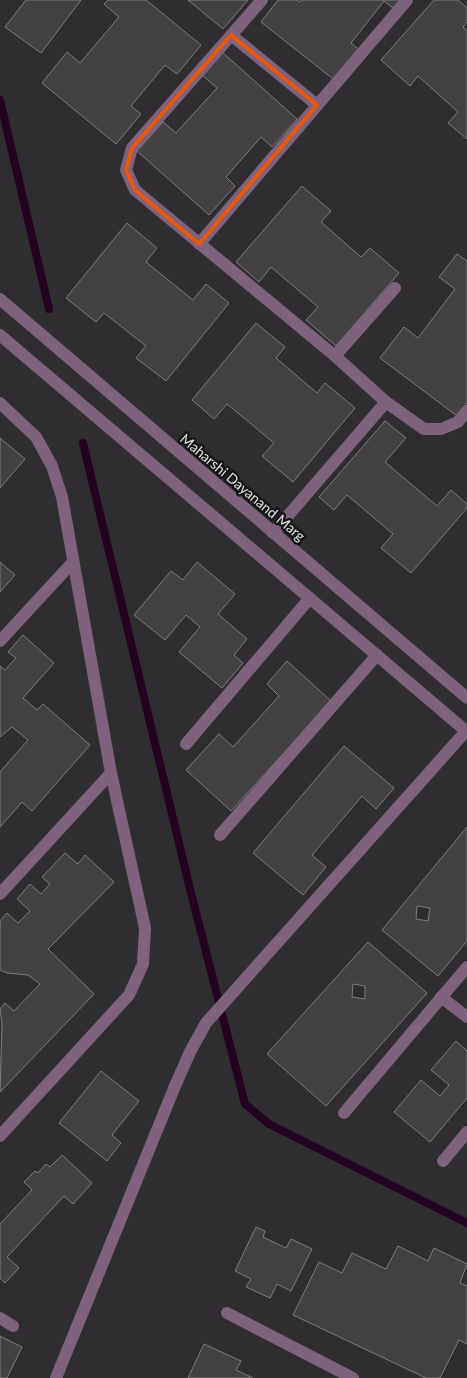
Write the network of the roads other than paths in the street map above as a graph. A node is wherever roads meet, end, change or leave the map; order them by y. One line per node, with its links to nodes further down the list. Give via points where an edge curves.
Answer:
1 (262, 0): 3 (street)
2 (407, 0): 4 (street)
3 (231, 35): 4 (street); 5 (street, via 132,148 126,170 135,190)
4 (318, 105): 5 (street)
5 (199, 244): 9 (street)
6 (395, 288): 9 (street)
7 (0, 299): 13 (street, Maharshi Dayanand Marg)
8 (0, 335): 15 (street)
9 (335, 356): 10 (street)
10 (386, 402): 12 (street, via 424,429 441,429 458,422); 13 (street)
11 (0, 403): 14 (street, via 36,437 52,466 62,497)
12 (467, 412)
13 (273, 533): 18 (street, Maharshi Dayanand Marg)
14 (72, 563): 16 (street); 21 (street)
15 (310, 598): 17 (street); 20 (street)
16 (0, 641)
17 (377, 655): 19 (street); 22 (street)
18 (467, 698)
19 (466, 731): 34 (street, via 206,1023 175,1086)
20 (186, 744)
21 (111, 773): 23 (street); 29 (street, via 145,928 143,964 129,995)
22 (220, 835)
23 (0, 894)
24 (467, 967): 25 (street)
25 (441, 997): 26 (street); 27 (street)
26 (467, 1017)
27 (344, 1112)
28 (467, 1132): 30 (street)
29 (0, 1136)
30 (443, 1161)
31 (227, 1313): 35 (street)
32 (0, 1318): 33 (street)
33 (13, 1326)
34 (56, 1378)
35 (353, 1378)

